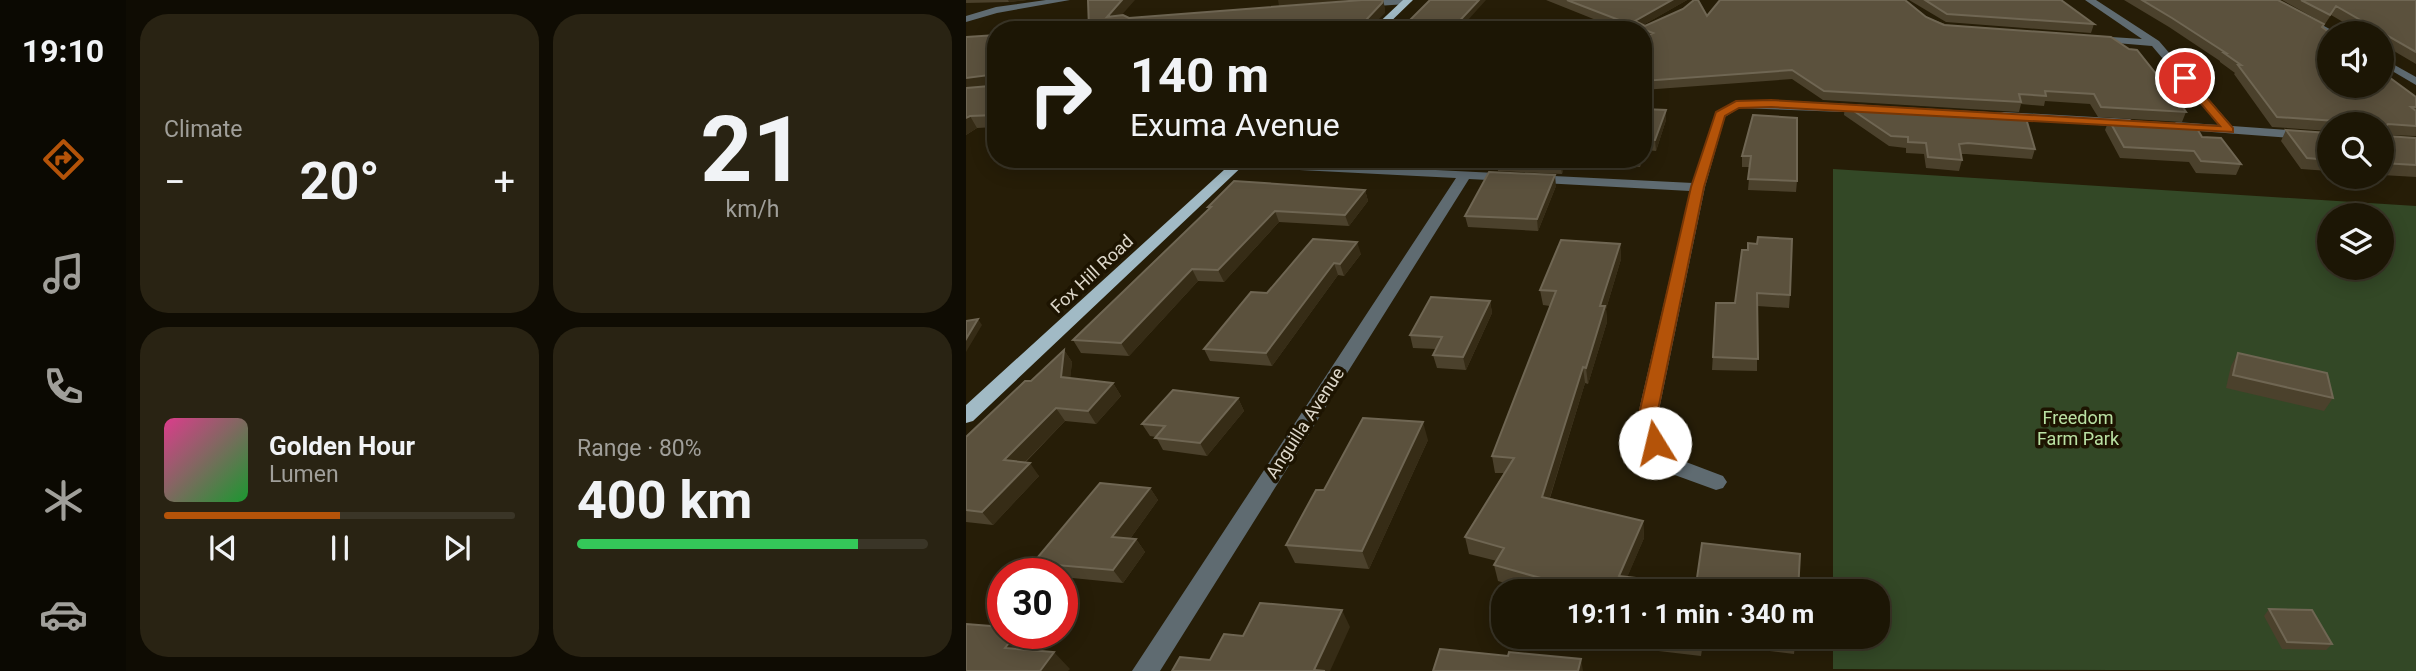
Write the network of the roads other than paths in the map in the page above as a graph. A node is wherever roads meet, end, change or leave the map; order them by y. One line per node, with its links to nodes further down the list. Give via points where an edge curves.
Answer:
1 (1065, 0): 7 (street)
2 (1408, 0): 5 (street); 9 (main road)
3 (2090, 0): 12 (street)
4 (2269, 0): 10 (street)
5 (1352, 5)
6 (966, 10): 7 (street)
7 (981, 13): 8 (street)
8 (966, 19)
9 (1386, 21)
10 (2317, 25)
11 (2090, 39): 12 (street)
12 (2155, 43): 20 (street)
13 (2396, 69): 14 (street); 15 (street)
14 (2416, 69)
15 (2416, 82)
16 (1881, 110): 25 (street, via 1736,105 1720,115)
17 (1990, 116): 18 (street)
18 (2139, 124)
19 (2165, 126): 20 (street)
20 (2230, 130): 21 (street)
21 (2317, 136)
22 (1234, 168): 26 (main road, Fox Hill Road)
23 (1354, 168): 24 (street)
24 (1465, 175): 25 (street); 28 (street, Anguilla Avenue)
25 (1698, 187): 27 (street, via 1649,410 1655,443 1679,468)
26 (966, 416)
27 (1716, 482)
28 (1145, 671)

